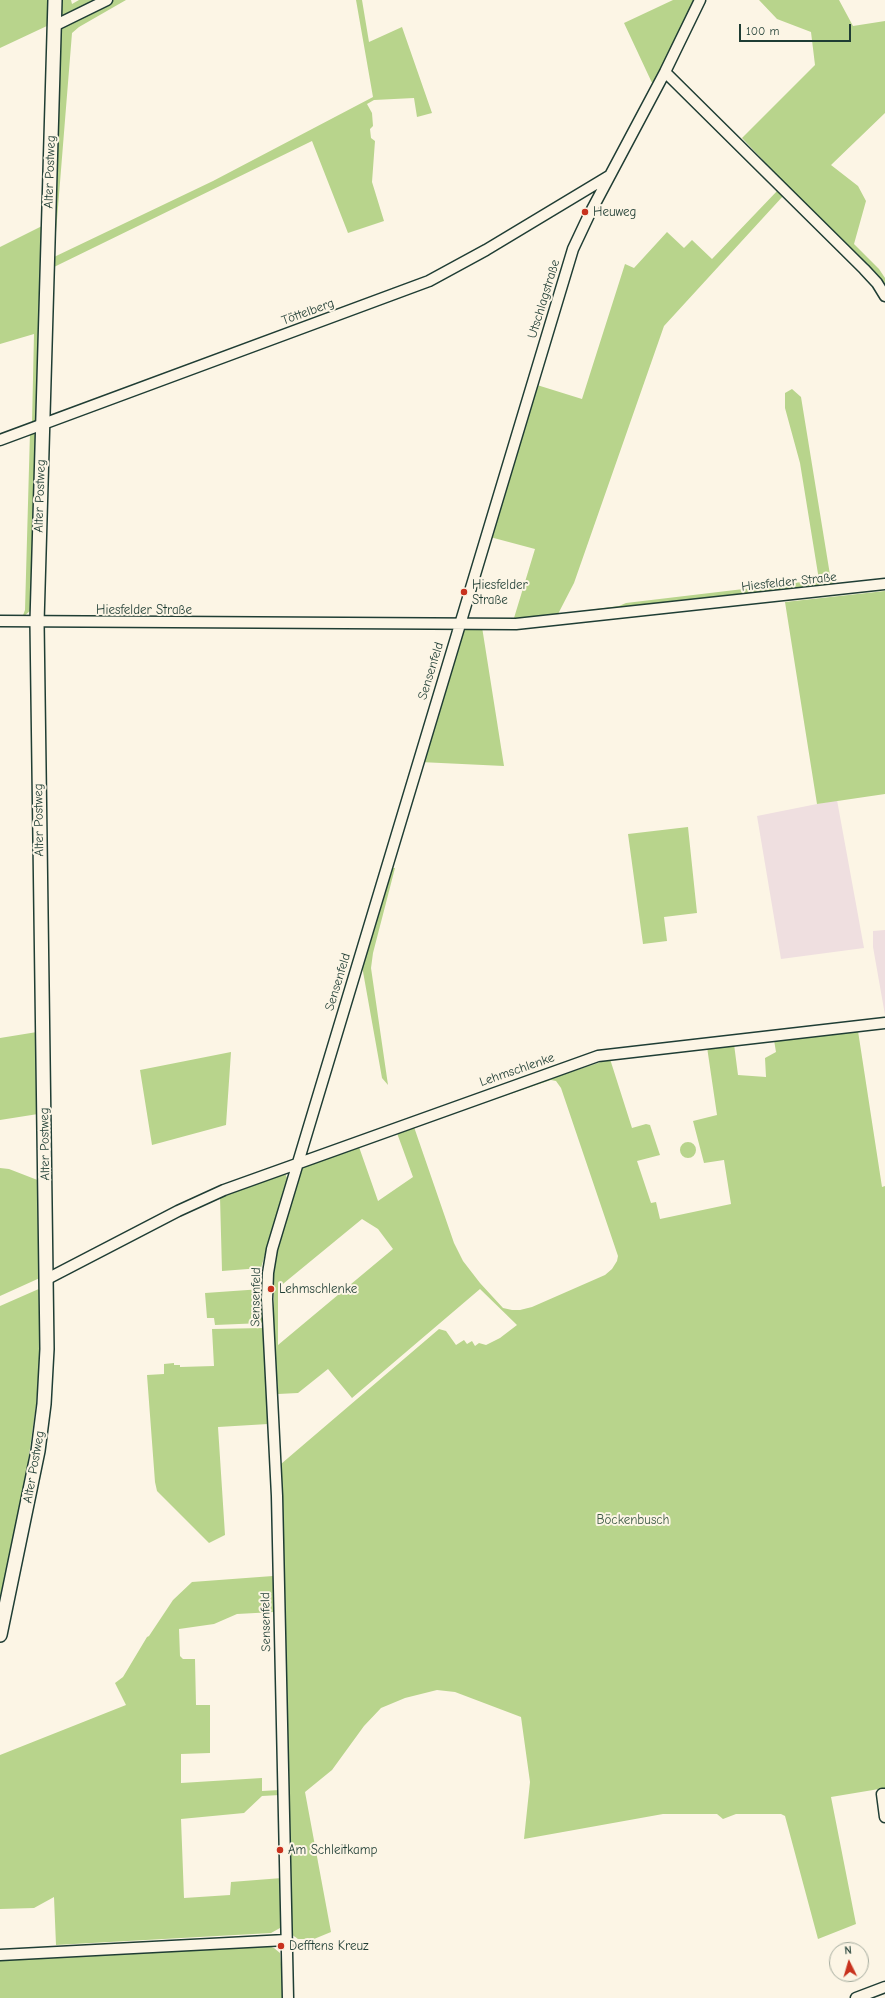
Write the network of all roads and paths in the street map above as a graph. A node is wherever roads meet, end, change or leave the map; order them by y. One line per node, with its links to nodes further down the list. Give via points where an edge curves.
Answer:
1 (55, 0): 4 (main road, Alter Postweg)
2 (107, 0): 4 (street)
3 (700, 0): 5 (street, Utschlagstraße)
4 (54, 26): 8 (main road, Alter Postweg)
5 (665, 72): 6 (street, Utschlagstraße); 7 (street, via 864,269)
6 (609, 176): 8 (street, Töttelberg, via 429,281); 13 (street, Utschlagstraße, via 573,249)
7 (885, 296)
8 (42, 424): 9 (street, Töttelberg); 12 (main road, Alter Postweg)
9 (0, 440)
10 (885, 584): 13 (street, Hiesfelder Straße, via 524,624)
11 (0, 622): 12 (street, Hiesfelder Straße)
12 (37, 622): 13 (street, Hiesfelder Straße); 16 (main road, Alter Postweg)
13 (458, 624): 15 (street, Sensenfeld)
14 (885, 1023): 15 (street, Lehmschlenke, via 598,1056)
15 (297, 1164): 16 (street, Lehmschlenke, via 218,1193 178,1211); 20 (street, Sensenfeld, via 272,1249 267,1290 277,1502)
16 (47, 1278): 17 (main road, Alter Postweg, via 47,1349 42,1422)
17 (0, 1635)
18 (883, 1794): 19 (street)
19 (885, 1817)
20 (286, 1940): 21 (street); 23 (street, Sensenfeld)
21 (0, 1954)
22 (885, 1987): 24 (street)
23 (288, 1998)
24 (856, 1998)

